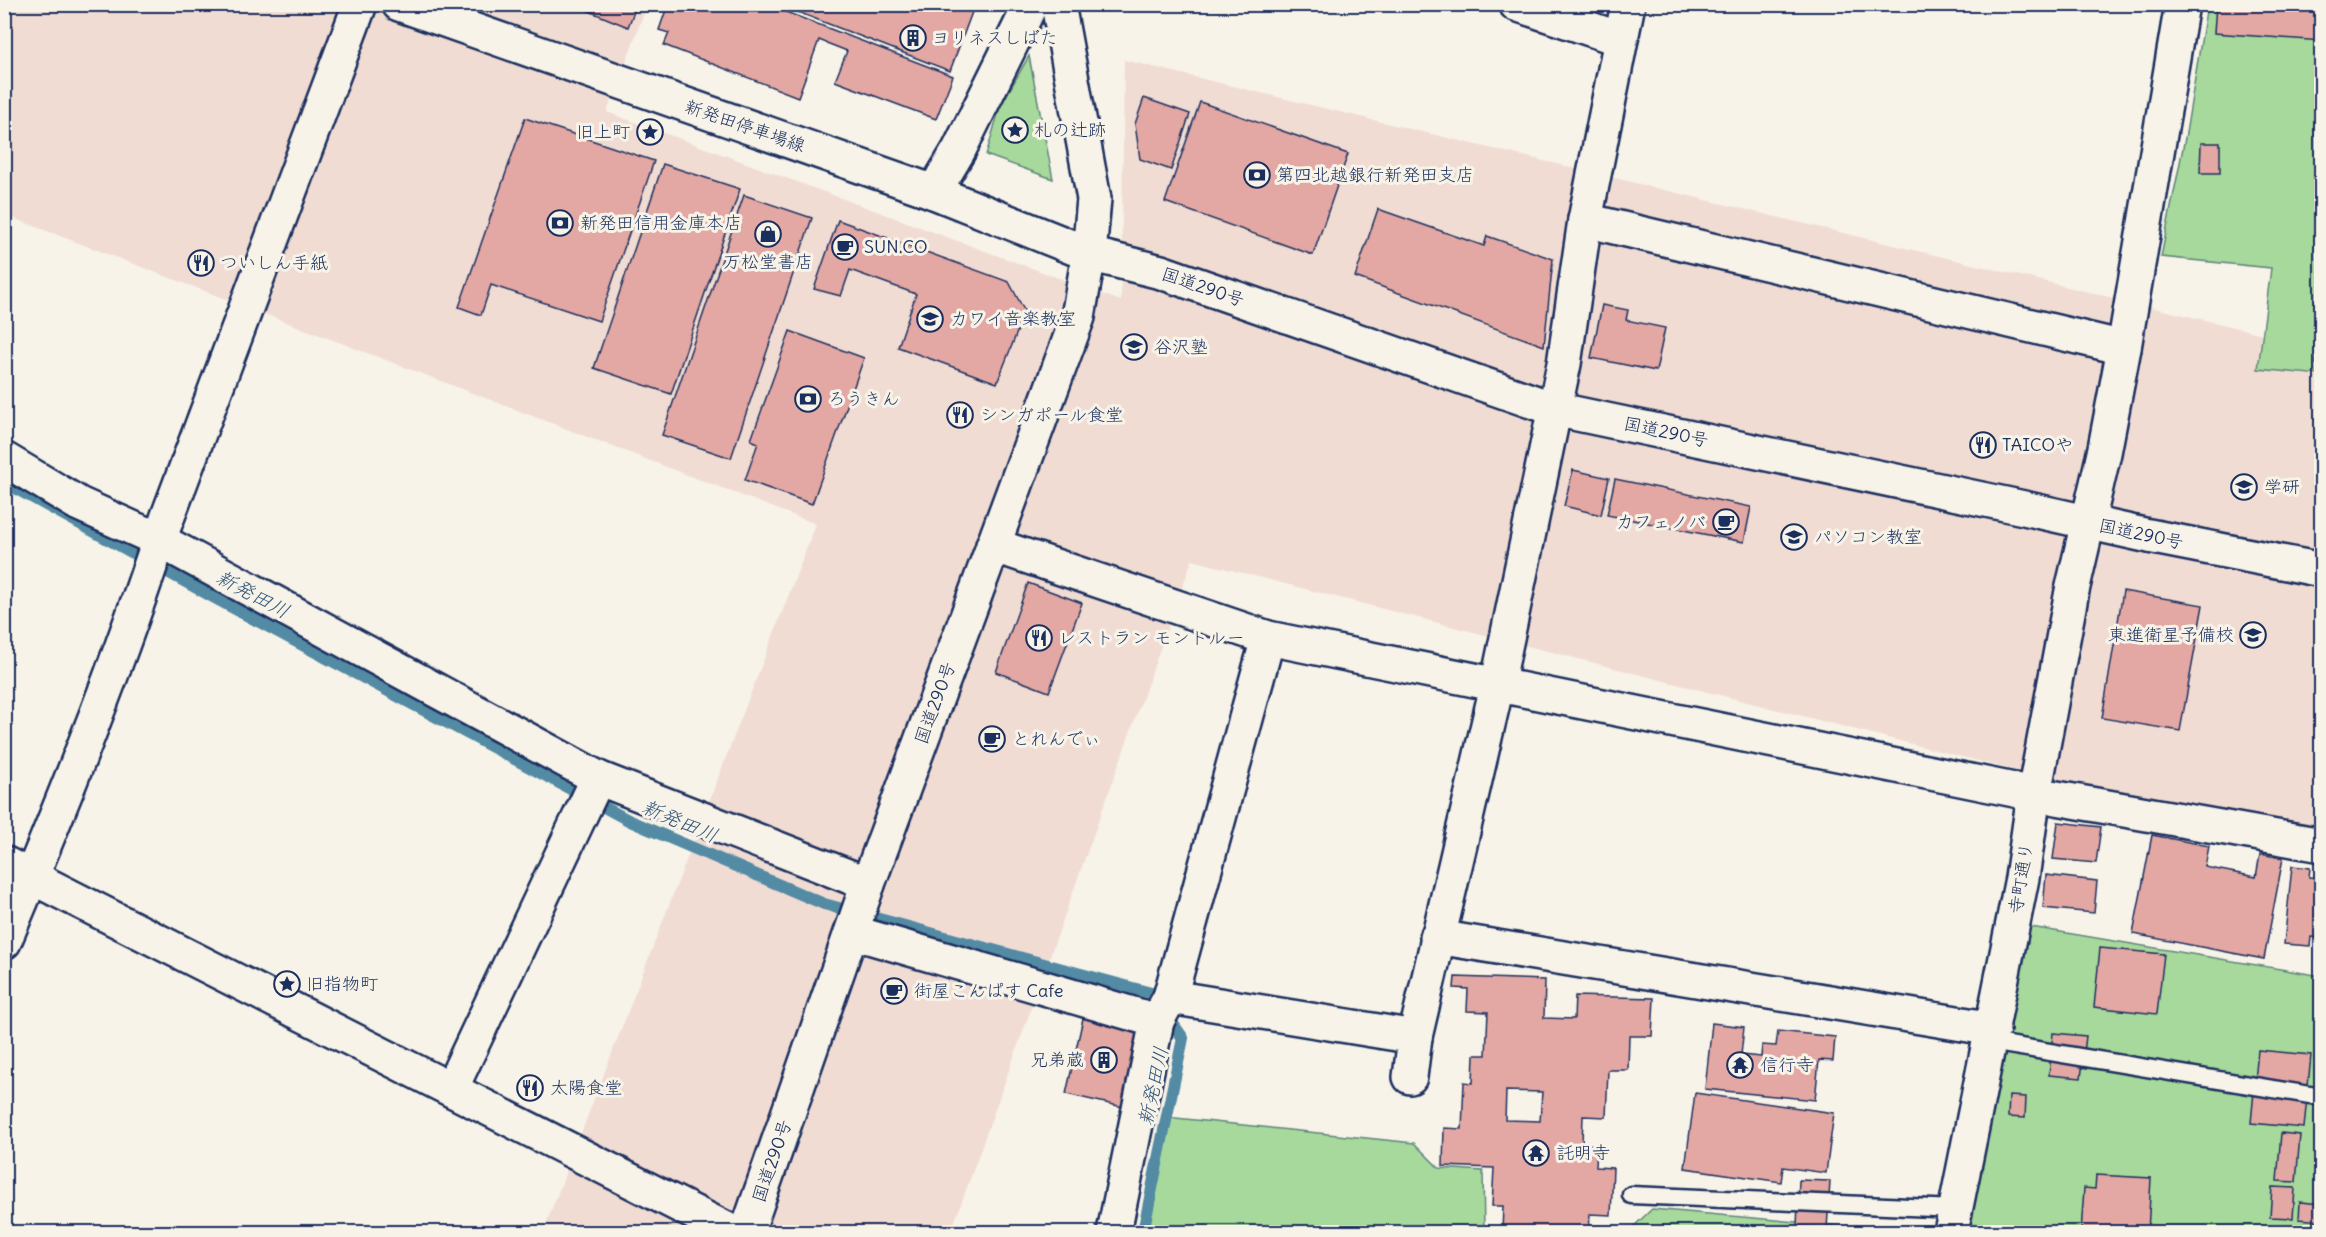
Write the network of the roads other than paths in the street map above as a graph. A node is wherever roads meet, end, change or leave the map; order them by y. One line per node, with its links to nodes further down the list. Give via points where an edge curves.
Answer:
1 (360, 4): 16 (main road)
2 (399, 4): 9 (main road, 新発田停車場線)
3 (1031, 4): 9 (main road)
4 (1058, 4): 11 (main road, via 1094,199)
5 (1516, 4): 8 (main road)
6 (1628, 4): 8 (main road)
7 (2182, 4): 12 (main road, 寺町通り)
8 (1620, 39): 10 (main road)
9 (934, 192): 11 (main road, 新発田停車場線)
10 (1585, 220): 12 (main road); 13 (main road)
11 (1089, 254): 13 (main road, 国道290号, via 1161,272); 17 (main road, 国道290号, via 1078,317)
12 (2124, 348): 15 (main road, 寺町通り)
13 (1554, 409): 15 (main road, 国道290号); 20 (main road)
14 (4, 459): 16 (main road, via 79,504)
15 (2088, 523): 18 (main road, 国道290号); 22 (main road, 寺町通り)
16 (159, 540): 21 (main road); 24 (main road, via 141,594)
17 (993, 545): 19 (main road); 25 (main road, 国道290号)
18 (2322, 570)
19 (1268, 639): 20 (main road); 29 (main road)
20 (1497, 686): 22 (main road); 27 (main road)
21 (598, 778): 25 (main road); 33 (main road)
22 (2034, 794): 23 (main road); 30 (main road, 寺町通り)
23 (2322, 845)
24 (18, 869): 28 (main road); 33 (main road)
25 (868, 884): 26 (main road, 国道290号)
26 (852, 932): 29 (main road); 38 (main road, 国道290号)
27 (1437, 937): 30 (main road); 31 (main road)
28 (4, 942)
29 (1164, 1009): 31 (main road); 39 (main road)
30 (1991, 1036): 34 (lane); 36 (main road, 寺町通り)
31 (1415, 1037): 32 (main road)
32 (1410, 1077)
33 (451, 1089): 37 (main road)
34 (2322, 1097)
35 (1631, 1195): 36 (lane)
36 (1953, 1221)
37 (732, 1233)
38 (747, 1233)
39 (1114, 1233)

